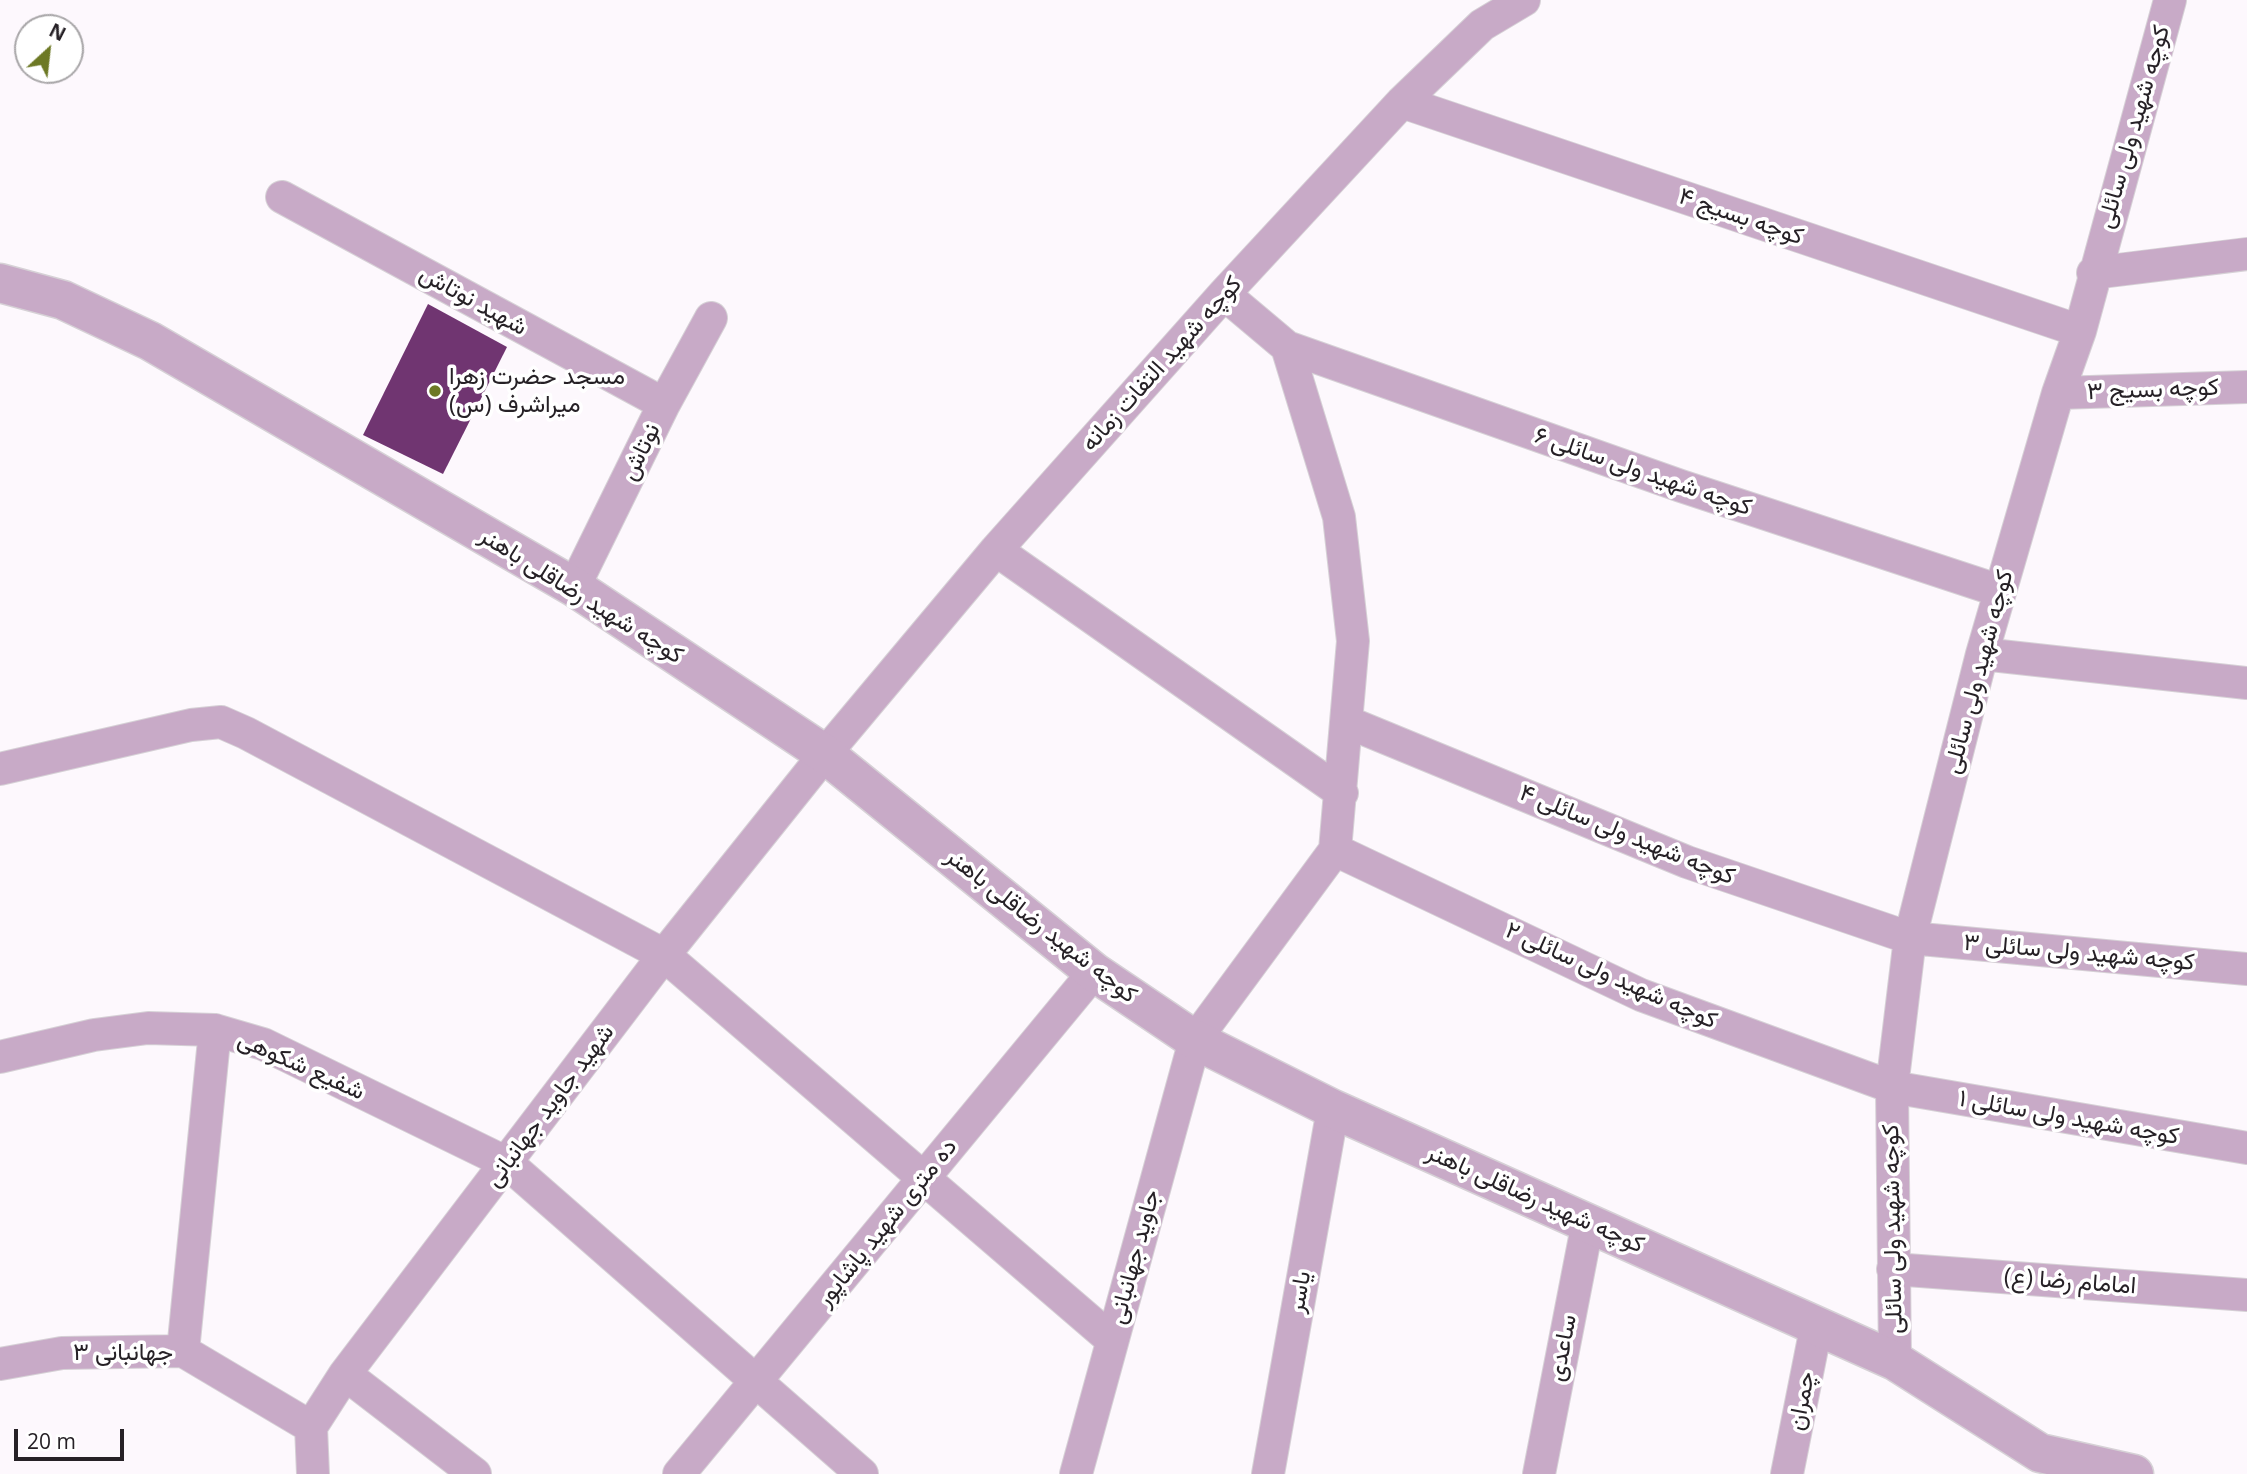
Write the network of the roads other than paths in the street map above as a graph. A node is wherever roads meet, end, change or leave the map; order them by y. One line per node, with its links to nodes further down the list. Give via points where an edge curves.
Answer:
1 (1524, 0): 3 (street, کوچه شهید التفات زمانه, via 1482,25)
2 (2170, 0): 6 (street, کوچه شهید ولی سائلی)
3 (1402, 102): 8 (street, کوچه شهید التفات زمانه); 10 (street, کوچه بسیج ۴)
4 (282, 197): 14 (street, شهید نوتاش)
5 (2247, 254): 6 (street)
6 (2093, 273): 10 (street, کوچه شهید ولی سائلی)
7 (0, 283): 16 (street, کوچه شهید رضاقلی باهنر, via 63,300 150,341)
8 (1224, 294): 11 (street); 15 (street, کوچه شهید التفات زمانه)
9 (711, 318): 14 (street, نوتاش)
10 (2080, 331): 13 (street, کوچه شهید ولی سائلی)
11 (1287, 347): 17 (street, کوچه شهید ولی سائلی ۶, via 1681,486); 20 (street, via 1339,517 1353,640)
12 (2247, 387): 13 (street, کوچه بسیج ۳)
13 (2058, 393): 17 (street, کوچه شهید ولی سائلی)
14 (664, 404): 16 (street, نوتاش)
15 (996, 550): 21 (street, کوچه شهید التفات زمانه); 23 (street)
16 (573, 587): 21 (street, کوچه شهید رضاقلی باهنر)
17 (2000, 591): 18 (street, کوچه شهید ولی سائلی)
18 (1982, 654): 19 (street); 25 (street, کوچه شهید ولی سائلی)
19 (2247, 683)
20 (1347, 722): 23 (street); 25 (street, کوچه شهید ولی سائلی ۴, via 1687,862)
21 (825, 754): 26 (street, شهید جاوید جهانبانی); 28 (street, کوچه شهید رضاقلی باهنر)
22 (0, 769): 26 (street, via 221,722)
23 (1342, 793): 24 (street)
24 (1335, 850): 30 (street); 32 (street, کوچه شهید ولی سائلی ۲, via 1641,995)
25 (1910, 937): 27 (street, کوچه شهید ولی سائلی ۳); 32 (street, کوچه شهید ولی سائلی)
26 (664, 955): 35 (street, شهید جاوید جهانبانی); 36 (street)
27 (2247, 969)
28 (1094, 972): 30 (street, کوچه شهید رضاقلی باهنر); 36 (street, ده متری شهید پاشاپور)
29 (215, 1030): 31 (street, شفیع شکوهی, via 148,1028 94,1035); 35 (street, شفیع شکوهی, via 263,1044); 42 (street)
30 (1195, 1040): 33 (street, کوچه شهید رضاقلی باهنر); 41 (street, جاوید جهانبانی)
31 (0, 1057)
32 (1892, 1087): 34 (street, کوچه شهید ولی سائلی ۱); 38 (street, کوچه شهید ولی سائلی)
33 (1333, 1110): 37 (street, کوچه شهید رضاقلی باهنر); 54 (street, یاسر)
34 (2247, 1148)
35 (508, 1163): 45 (street, شهید جاوید جهانبانی); 46 (street, شفیع شکوهی)
36 (924, 1178): 41 (street); 46 (street, ده متری شهید پاشاپور)
37 (1588, 1222): 40 (street, کوچه شهید رضاقلی باهنر); 55 (street, ساعدی)
38 (1894, 1269): 39 (street, امامام رضا (ع)); 43 (street, کوچه شهید ولی سائلی)
39 (2247, 1295)
40 (1816, 1328): 43 (street, کوچه شهید رضاقلی باهنر); 56 (street, چمران)
41 (1112, 1340): 53 (street, جاوید جهانبانی)
42 (183, 1351): 44 (street, جهانبانی ۳, via 62,1353); 47 (street, جهانبانی ۳)
43 (1895, 1361): 48 (street, کوچه شهید رضاقلی باهنر)
44 (0, 1364)
45 (345, 1374): 47 (street, شهید جاوید جهانبانی); 50 (street)
46 (756, 1382): 51 (street, ده متری شهید پاشاپور); 52 (street, شفیع شکوهی)
47 (311, 1427): 49 (street)
48 (2039, 1463): 57 (street, کوچه شهید رضاقلی باهنر)
49 (313, 1474)
50 (475, 1474)
51 (679, 1474)
52 (862, 1474)
53 (1076, 1474)
54 (1268, 1474)
55 (1539, 1474)
56 (1787, 1474)
57 (2134, 1474)

